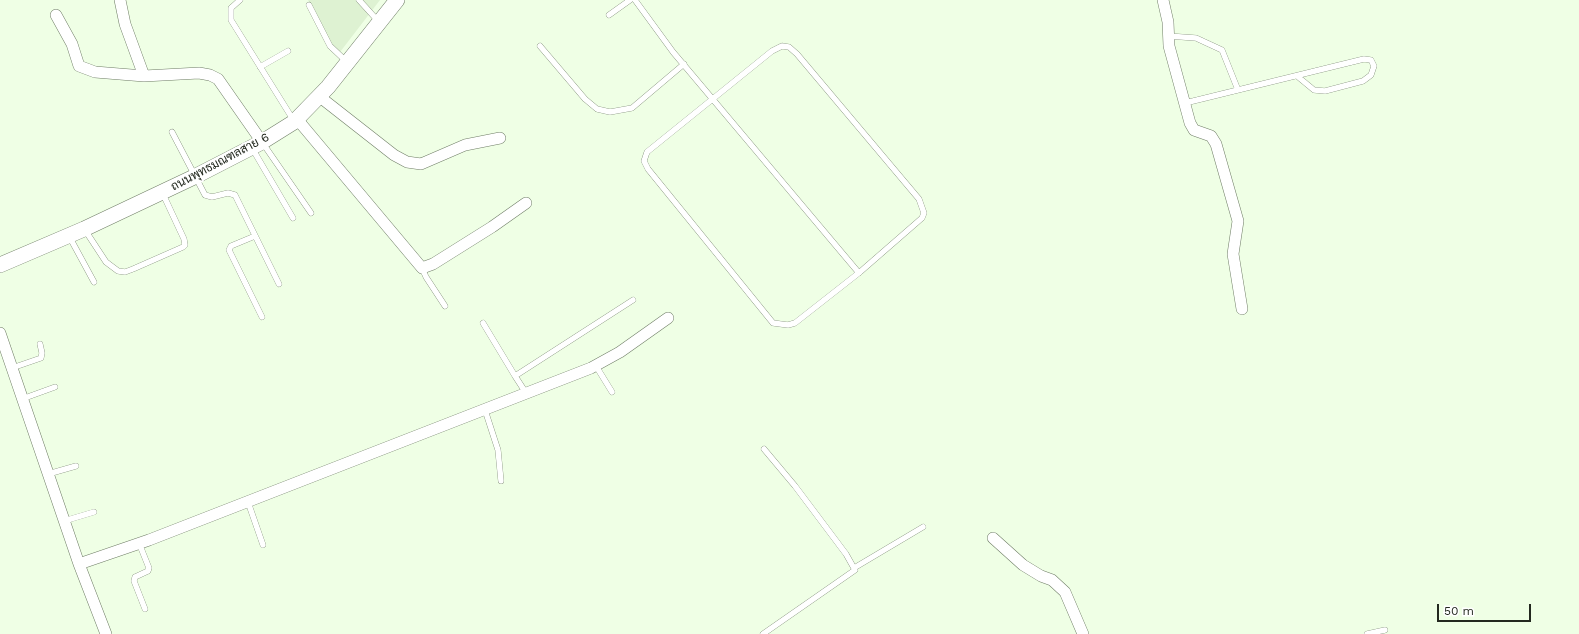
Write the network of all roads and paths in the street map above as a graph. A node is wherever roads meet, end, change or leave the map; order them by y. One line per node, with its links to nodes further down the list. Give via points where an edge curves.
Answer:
1 (120, 0): 18 (street, via 125,24)
2 (240, 0): 17 (lane, via 231,8 231,20)
3 (359, 0): 11 (lane)
4 (397, 0): 11 (main road, ถนนพุทธมณฑลสาย 6)
5 (630, 0): 10 (lane)
6 (635, 0): 16 (lane)
7 (1163, 0): 12 (street, via 1168,22)
8 (309, 5): 15 (lane, via 330,46)
9 (56, 15): 18 (street, via 72,44 79,66 95,72)
10 (609, 15)
11 (380, 23): 15 (main road, ถนนพุทธมณฑลสาย 6)
12 (1167, 36): 20 (lane, via 1196,38 1222,50); 23 (street)
13 (540, 46): 16 (lane, via 585,100 597,109 610,112 632,108)
14 (288, 51): 17 (lane)
15 (347, 64): 21 (main road, ถนนพุทธมณฑลสาย 6)
16 (684, 64): 22 (lane)
17 (260, 67): 24 (lane)
18 (144, 76): 27 (street, via 200,74 218,79)
19 (1297, 76): 19 (lane, via 1364,59 1371,60 1374,66 1371,75 1362,81 1325,91 1314,90); 20 (lane)
20 (1238, 90): 23 (lane)
21 (324, 92): 24 (main road, ถนนพุทธมณฑลสาย 6); 26 (street, via 394,155 407,162 421,164 465,145)
22 (713, 99): 38 (lane); 38 (lane, via 772,51 782,46 789,47 919,199 924,213 922,218); 38 (lane, via 647,152 645,165 773,323 795,323)
23 (1185, 103): 43 (street, via 1194,130 1211,136 1216,144 1238,221 1233,254)
24 (296, 120): 27 (main road, ถนนพุทธมณฑลสาย 6); 37 (street)
25 (172, 132): 28 (lane)
26 (500, 138)
27 (257, 145): 28 (main road, ถนนพุทธมณฑลสาย 6); 31 (lane); 32 (lane)
28 (194, 177): 29 (main road, ถนนพุทธมณฑลสาย 6); 35 (lane, via 208,197 228,193 235,196)
29 (162, 192): 33 (main road, ถนนพุทธมณฑลสาย 6); 33 (lane, via 184,239 183,247 129,270 118,271 106,262)
30 (526, 203): 37 (street, via 479,236 430,266)
31 (311, 213)
32 (293, 218)
33 (84, 230): 34 (main road, ถนนพุทธมณฑลสาย 6)
34 (69, 236): 36 (main road, ถนนพุทธมณฑลสาย 6); 39 (lane)
35 (255, 236): 40 (lane); 44 (lane, via 231,246 229,250)
36 (0, 265)
37 (422, 268): 42 (lane)
38 (858, 273)
39 (94, 282)
40 (279, 284)
41 (633, 300): 51 (lane)
42 (445, 306)
43 (1242, 309)
44 (262, 317)
45 (668, 318): 49 (street)
46 (483, 323): 51 (lane)
47 (0, 333): 50 (street)
48 (40, 344): 50 (lane, via 41,358)
49 (596, 366): 53 (lane); 54 (street)
50 (12, 368): 55 (street)
51 (515, 376): 54 (lane)
52 (55, 387): 55 (lane)
53 (612, 392)
54 (526, 393): 56 (street)
55 (22, 399): 59 (street)
56 (485, 410): 60 (lane, via 498,450); 61 (street)
57 (764, 449): 69 (lane, via 795,486)
58 (76, 466): 59 (lane)
59 (48, 474): 63 (street)
60 (501, 481)
61 (248, 502): 66 (street); 67 (lane)
62 (94, 512): 63 (lane)
63 (64, 521): 68 (street)
64 (923, 527): 69 (lane)
65 (993, 538): 74 (street, via 1023,565 1052,580 1065,592)
66 (139, 543): 68 (street); 70 (lane, via 149,568 135,577 134,581)
67 (263, 545)
68 (79, 564): 72 (street)
69 (854, 568): 73 (lane, via 852,573)
70 (145, 609)
71 (1385, 630): 75 (lane)
72 (106, 634)
73 (763, 634)
74 (1083, 634)
75 (1367, 634)

